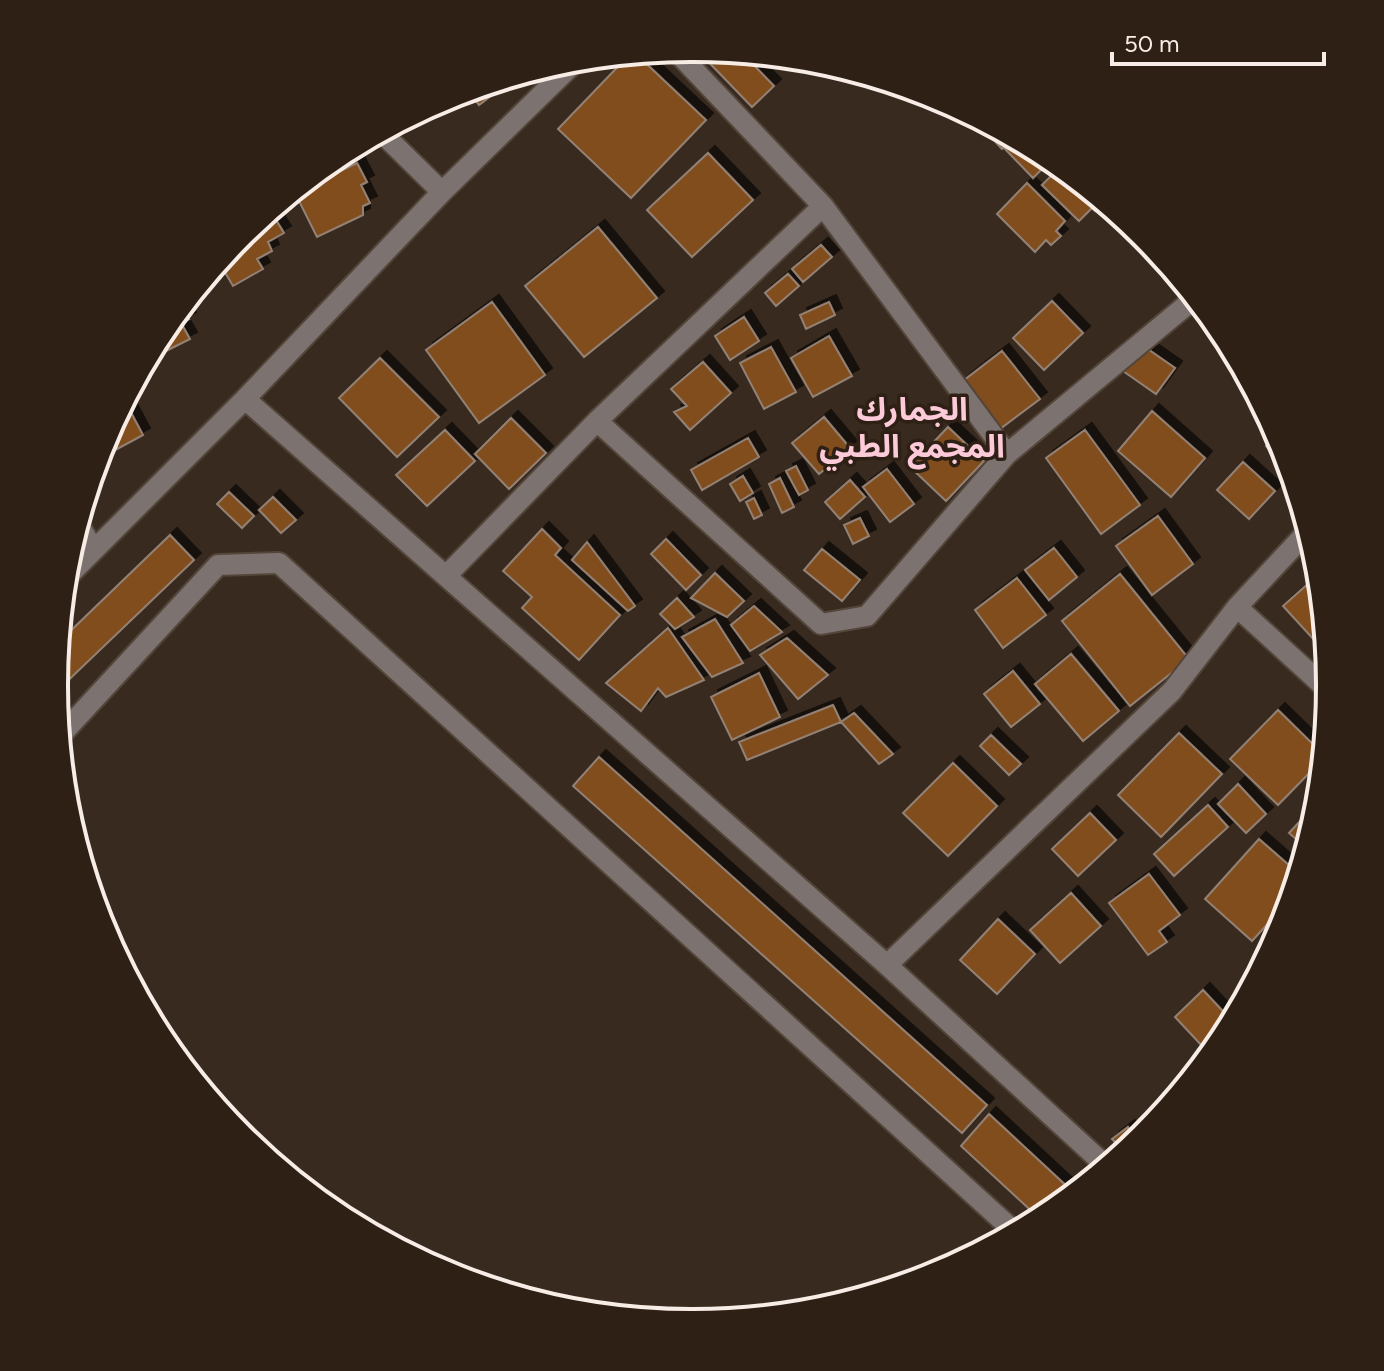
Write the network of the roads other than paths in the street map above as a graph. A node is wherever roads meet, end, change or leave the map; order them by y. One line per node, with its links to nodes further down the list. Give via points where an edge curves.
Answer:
1 (687, 62): 5 (street)
2 (560, 76): 4 (street)
3 (390, 141): 4 (street)
4 (442, 192): 7 (street)
5 (823, 206): 8 (street); 9 (street)
6 (1186, 305): 9 (street)
7 (245, 399): 12 (street); 14 (street)
8 (597, 421): 9 (street, via 821,624 867,616); 14 (street)
9 (1007, 454)
10 (87, 538): 12 (street)
11 (1298, 541): 15 (street)
12 (94, 550): 13 (street)
13 (80, 564)
14 (447, 575): 18 (street)
15 (1237, 607): 16 (street); 18 (street, via 1172,691)
16 (1316, 679)
17 (70, 725): 20 (street, via 218,565 279,563)
18 (887, 965): 19 (street)
19 (1098, 1158)
20 (1006, 1224)

